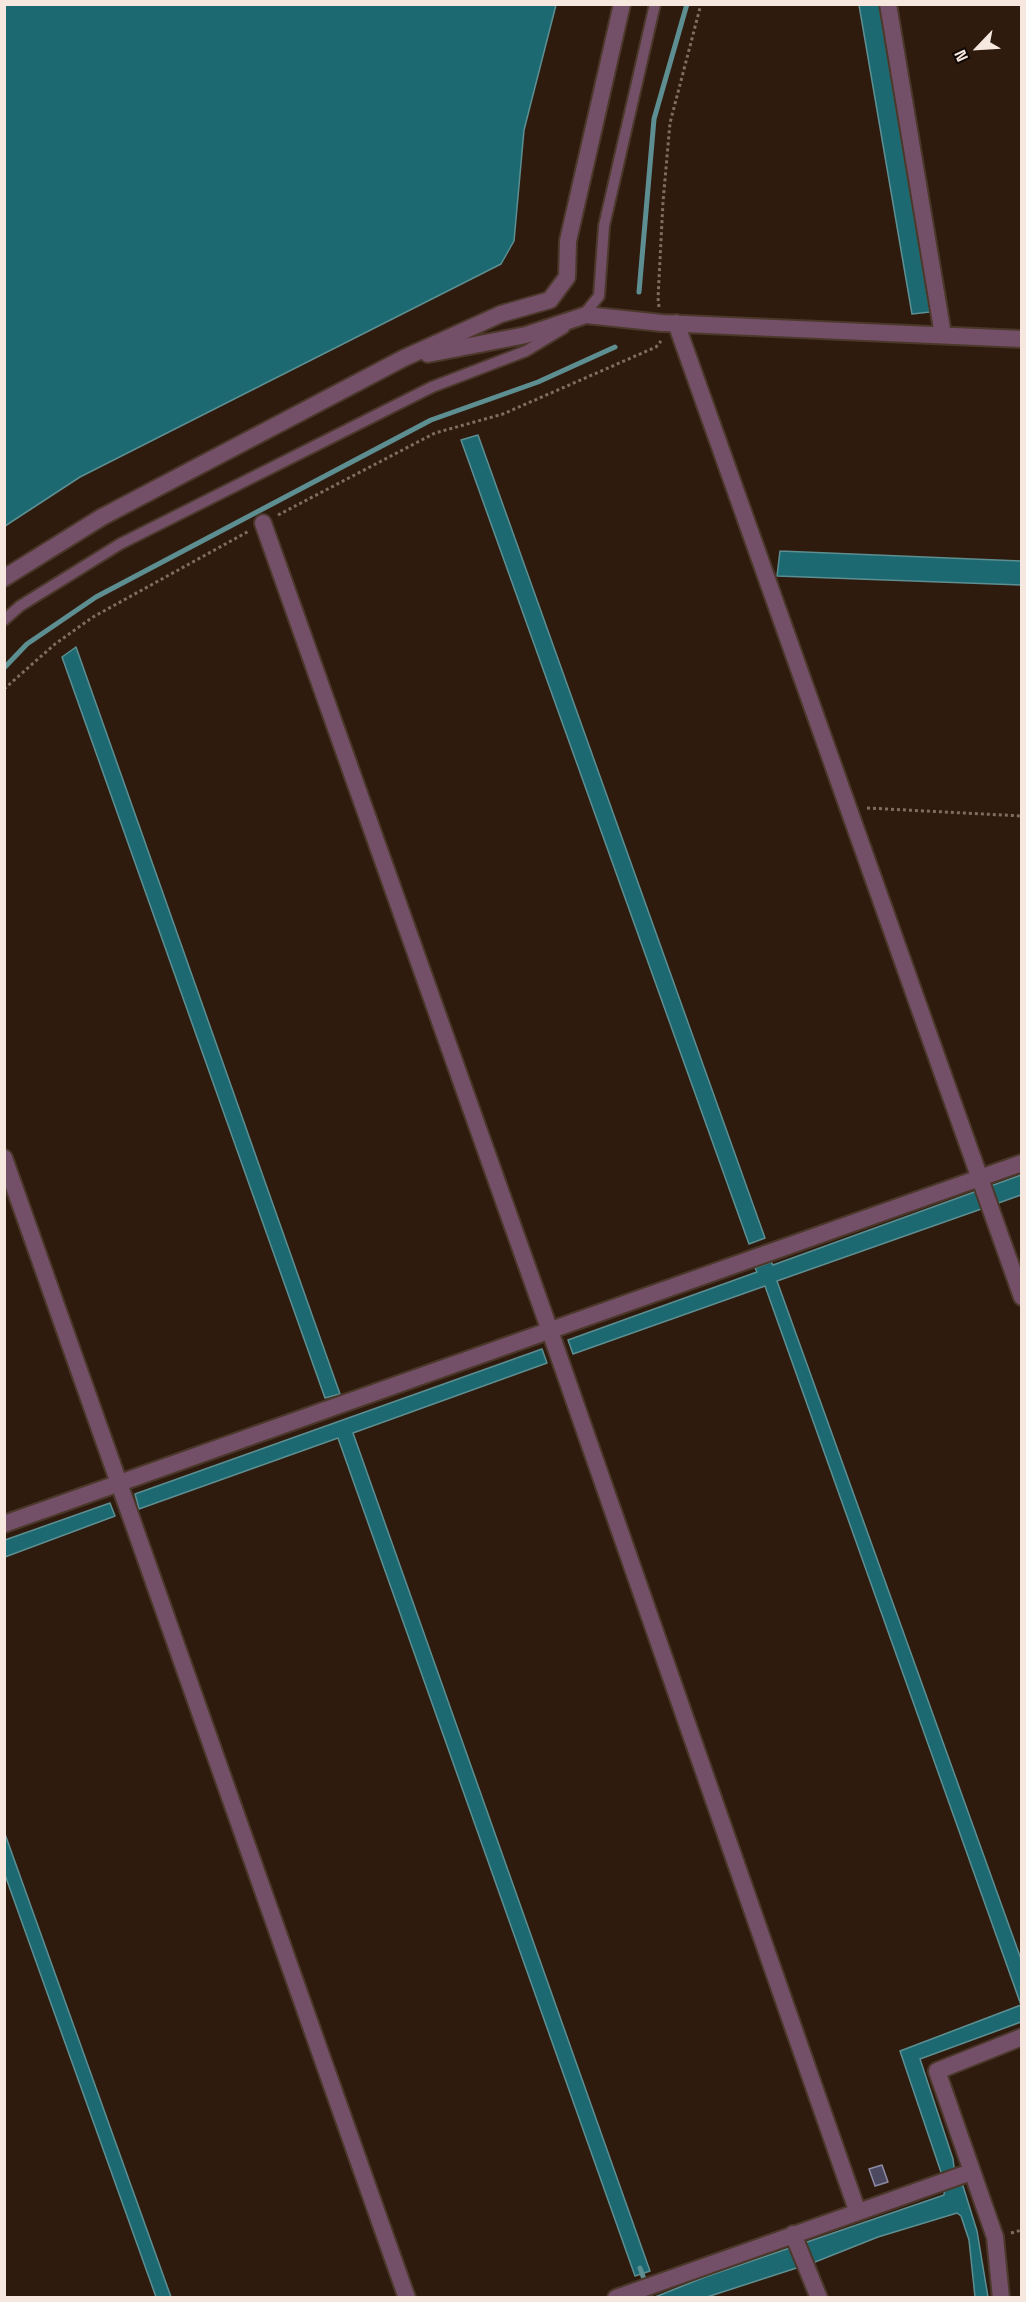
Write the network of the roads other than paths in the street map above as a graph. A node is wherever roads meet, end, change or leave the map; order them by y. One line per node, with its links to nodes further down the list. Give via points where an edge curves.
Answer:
1 (622, 4): 8 (street, via 568,241 567,277 550,300 501,314)
2 (655, 4): 4 (lane, via 604,226 600,296)
3 (888, 4): 6 (street)
4 (586, 315): 5 (street); 8 (street, via 526,335); 11 (lane, via 526,351 432,387 120,544)
5 (669, 323): 6 (street); 14 (street)
6 (943, 335): 7 (street)
7 (1022, 339)
8 (404, 358): 10 (street, via 102,517)
9 (262, 523): 16 (street)
10 (4, 578)
11 (4, 620)
12 (4, 1158): 17 (street)
13 (1022, 1163): 14 (street)
14 (979, 1179): 15 (street); 16 (street)
15 (1022, 1298)
16 (550, 1331): 17 (street); 21 (street)
17 (118, 1484): 18 (street); 23 (street)
18 (4, 1524)
19 (1022, 2037): 20 (street, via 938,2071)
20 (966, 2173): 21 (street); 26 (street, via 994,2237)
21 (857, 2210): 22 (street)
22 (793, 2234): 24 (street); 25 (street)
23 (407, 2298)
24 (616, 2298)
25 (819, 2298)
26 (1001, 2298)

